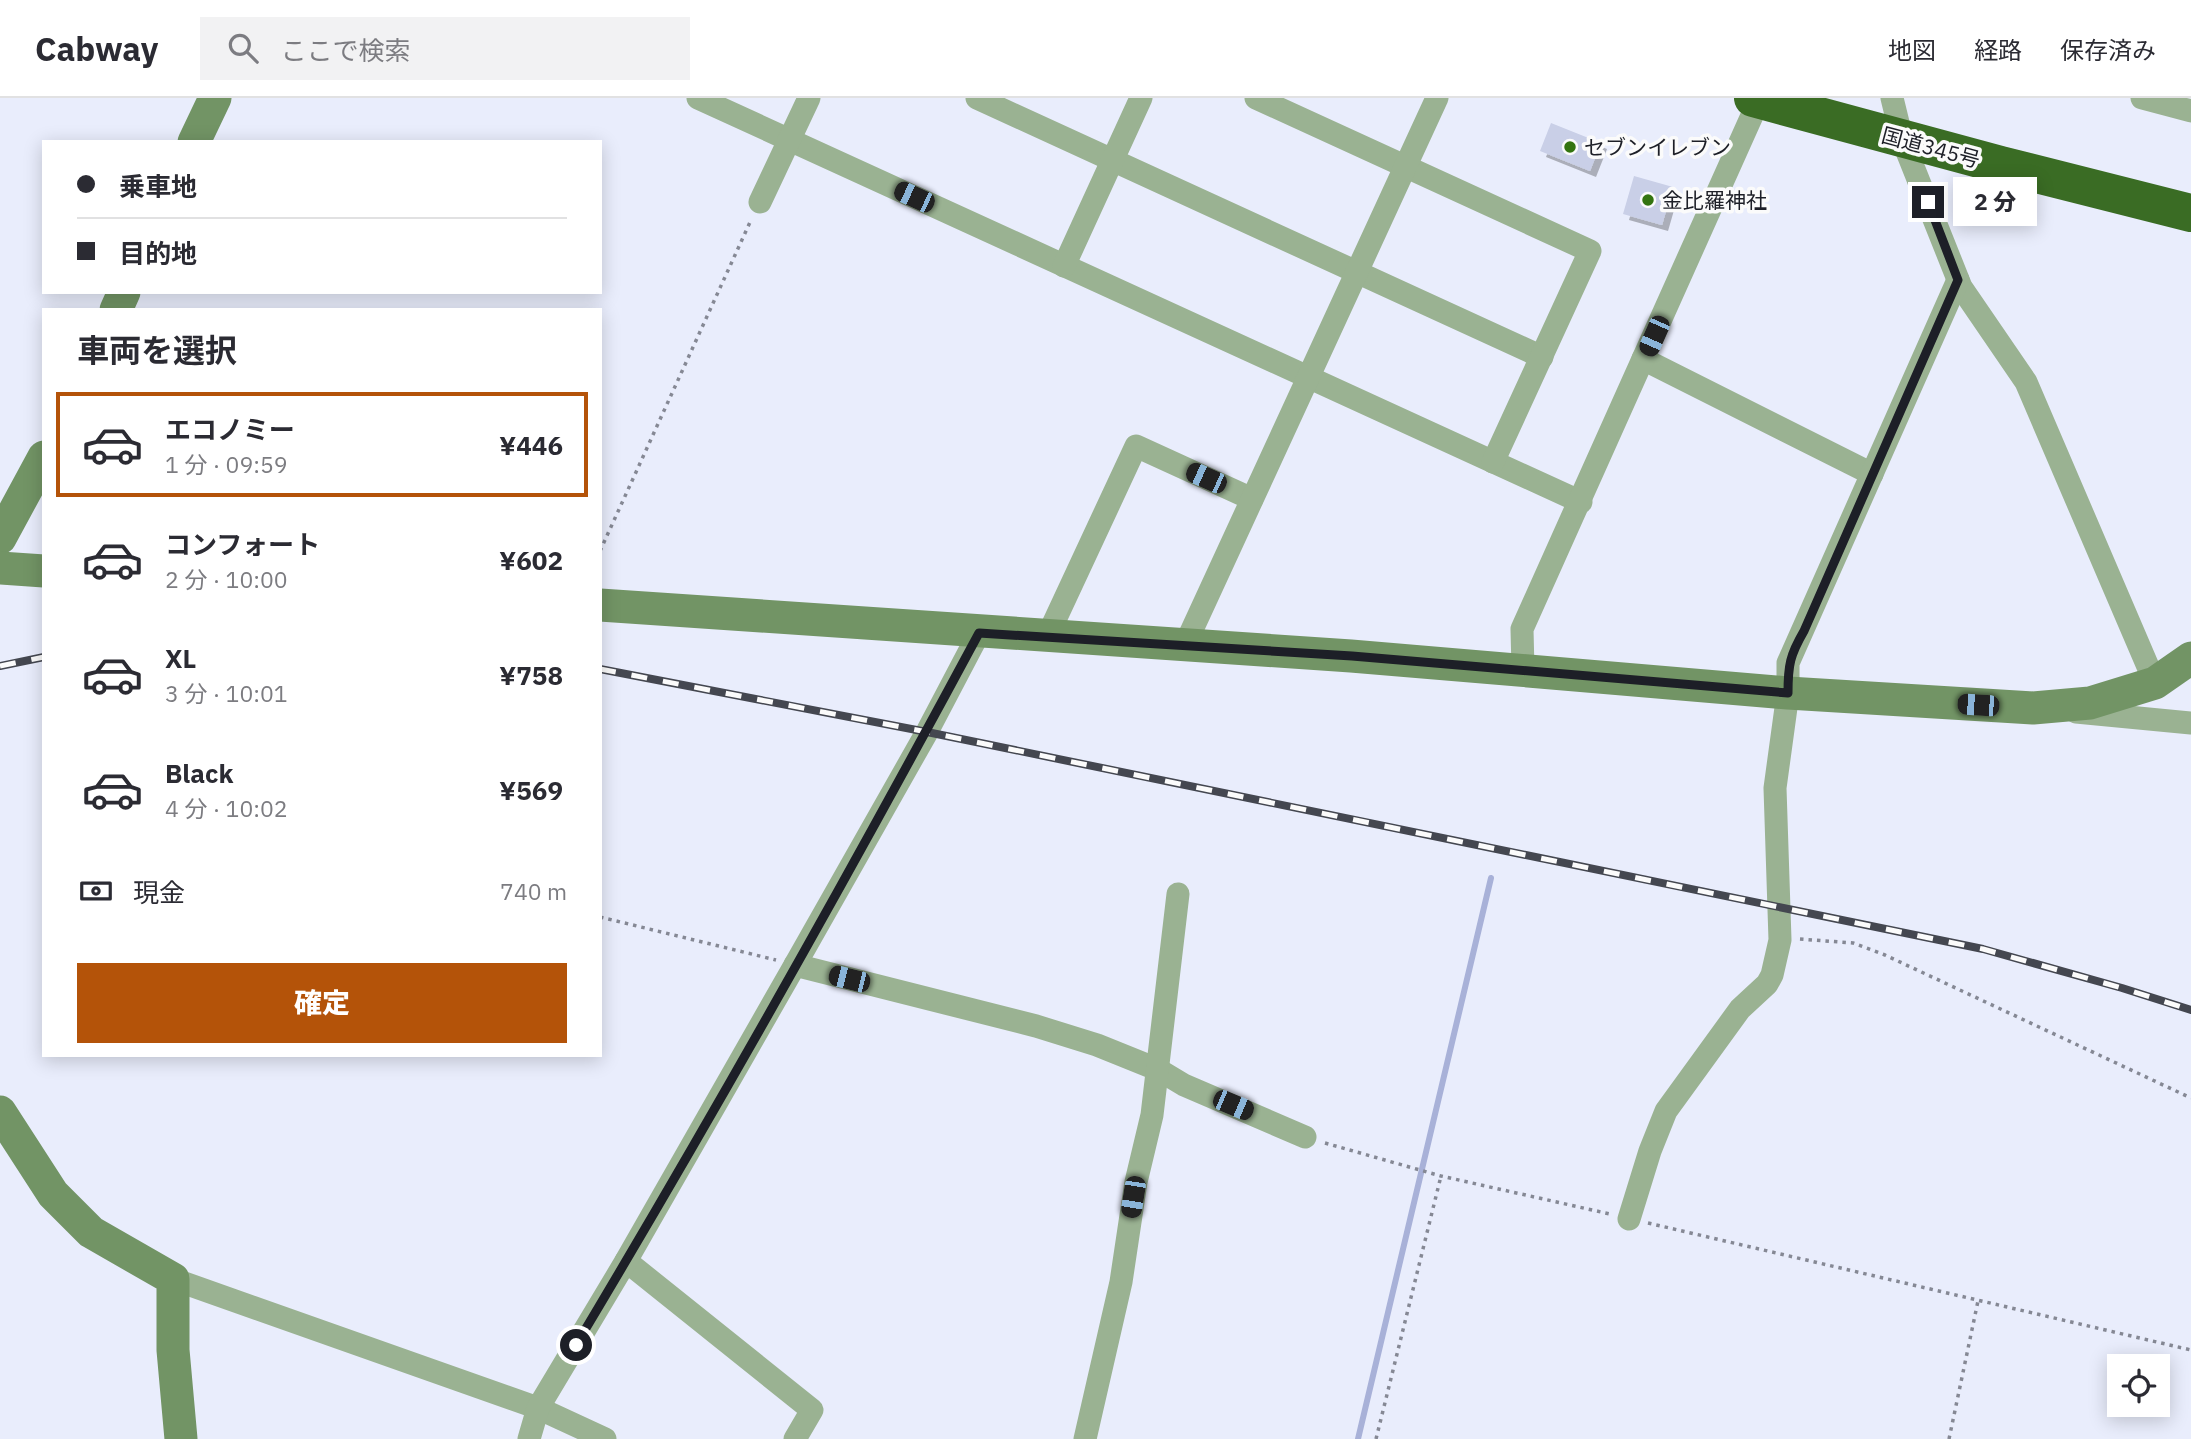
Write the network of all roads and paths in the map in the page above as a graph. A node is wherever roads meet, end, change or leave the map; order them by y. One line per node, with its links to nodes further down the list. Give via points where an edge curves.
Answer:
1 (215, 98): 13 (street)
2 (698, 98): 14 (street)
3 (809, 98): 14 (street)
4 (977, 98): 15 (street)
5 (1141, 98): 15 (street)
6 (1256, 98): 16 (street)
7 (1437, 98): 16 (street)
8 (1892, 98): 12 (street)
9 (2142, 98): 11 (street)
10 (1756, 99): 12 (highway, 国道345号); 23 (street)
11 (2191, 111)
12 (1902, 139): 18 (highway, 国道345号); 21 (street)
13 (195, 140)
14 (790, 140): 17 (street); 19 (street)
15 (1112, 160): 19 (street); 20 (street)
16 (1405, 166): 20 (street); 22 (street, via 1590,251)
17 (760, 202): 31 (path)
18 (2191, 213)
19 (1064, 266): 24 (street)
20 (1357, 272): 22 (street); 24 (street)
21 (1958, 280): 27 (street); 39 (street, via 2026,383)
22 (1542, 357): 26 (street)
23 (1643, 359): 27 (street); 29 (street)
24 (1308, 377): 26 (street); 28 (street)
25 (42, 461): 30 (street)
26 (1493, 462): 29 (street)
27 (1872, 474): 40 (street, via 1788,663)
28 (1252, 499): 36 (street, via 1136,446); 37 (street)
29 (1581, 502): 38 (street, via 1522,629)
30 (0, 538)
31 (602, 547)
32 (0, 568): 33 (street)
33 (42, 571)
34 (602, 605): 35 (street)
35 (979, 633): 36 (street); 46 (street)
36 (1048, 635): 37 (street)
37 (1185, 645): 38 (street)
38 (1523, 670): 40 (street)
39 (2179, 674): 41 (street, via 2090,703)
40 (1788, 693): 41 (street); 45 (street, via 1775,788)
41 (2033, 708): 42 (street)
42 (2191, 723)
43 (1178, 894): 47 (street)
44 (602, 917): 46 (path)
45 (1780, 940): 48 (path, via 1853,943 1885,955); 52 (street, via 1767,984 1740,1009 1666,1111)
46 (795, 965): 47 (street, via 1036,1026); 53 (street)
47 (1159, 1070): 50 (street); 62 (street, via 1121,1282)
48 (2191, 1098)
49 (0, 1112): 54 (street, via 53,1194 92,1232)
50 (1305, 1137): 51 (path)
51 (1441, 1176): 52 (path); 63 (path)
52 (1629, 1219): 55 (path)
53 (626, 1261): 57 (street); 61 (street, via 812,1410)
54 (173, 1279): 57 (street); 58 (street, via 173,1350)
55 (1978, 1301): 56 (path); 64 (path)
56 (2191, 1350)
57 (538, 1408): 59 (street); 60 (street)
58 (181, 1439)
59 (529, 1439)
60 (604, 1439)
61 (795, 1439)
62 (1085, 1439)
63 (1376, 1439)
64 (1949, 1439)

